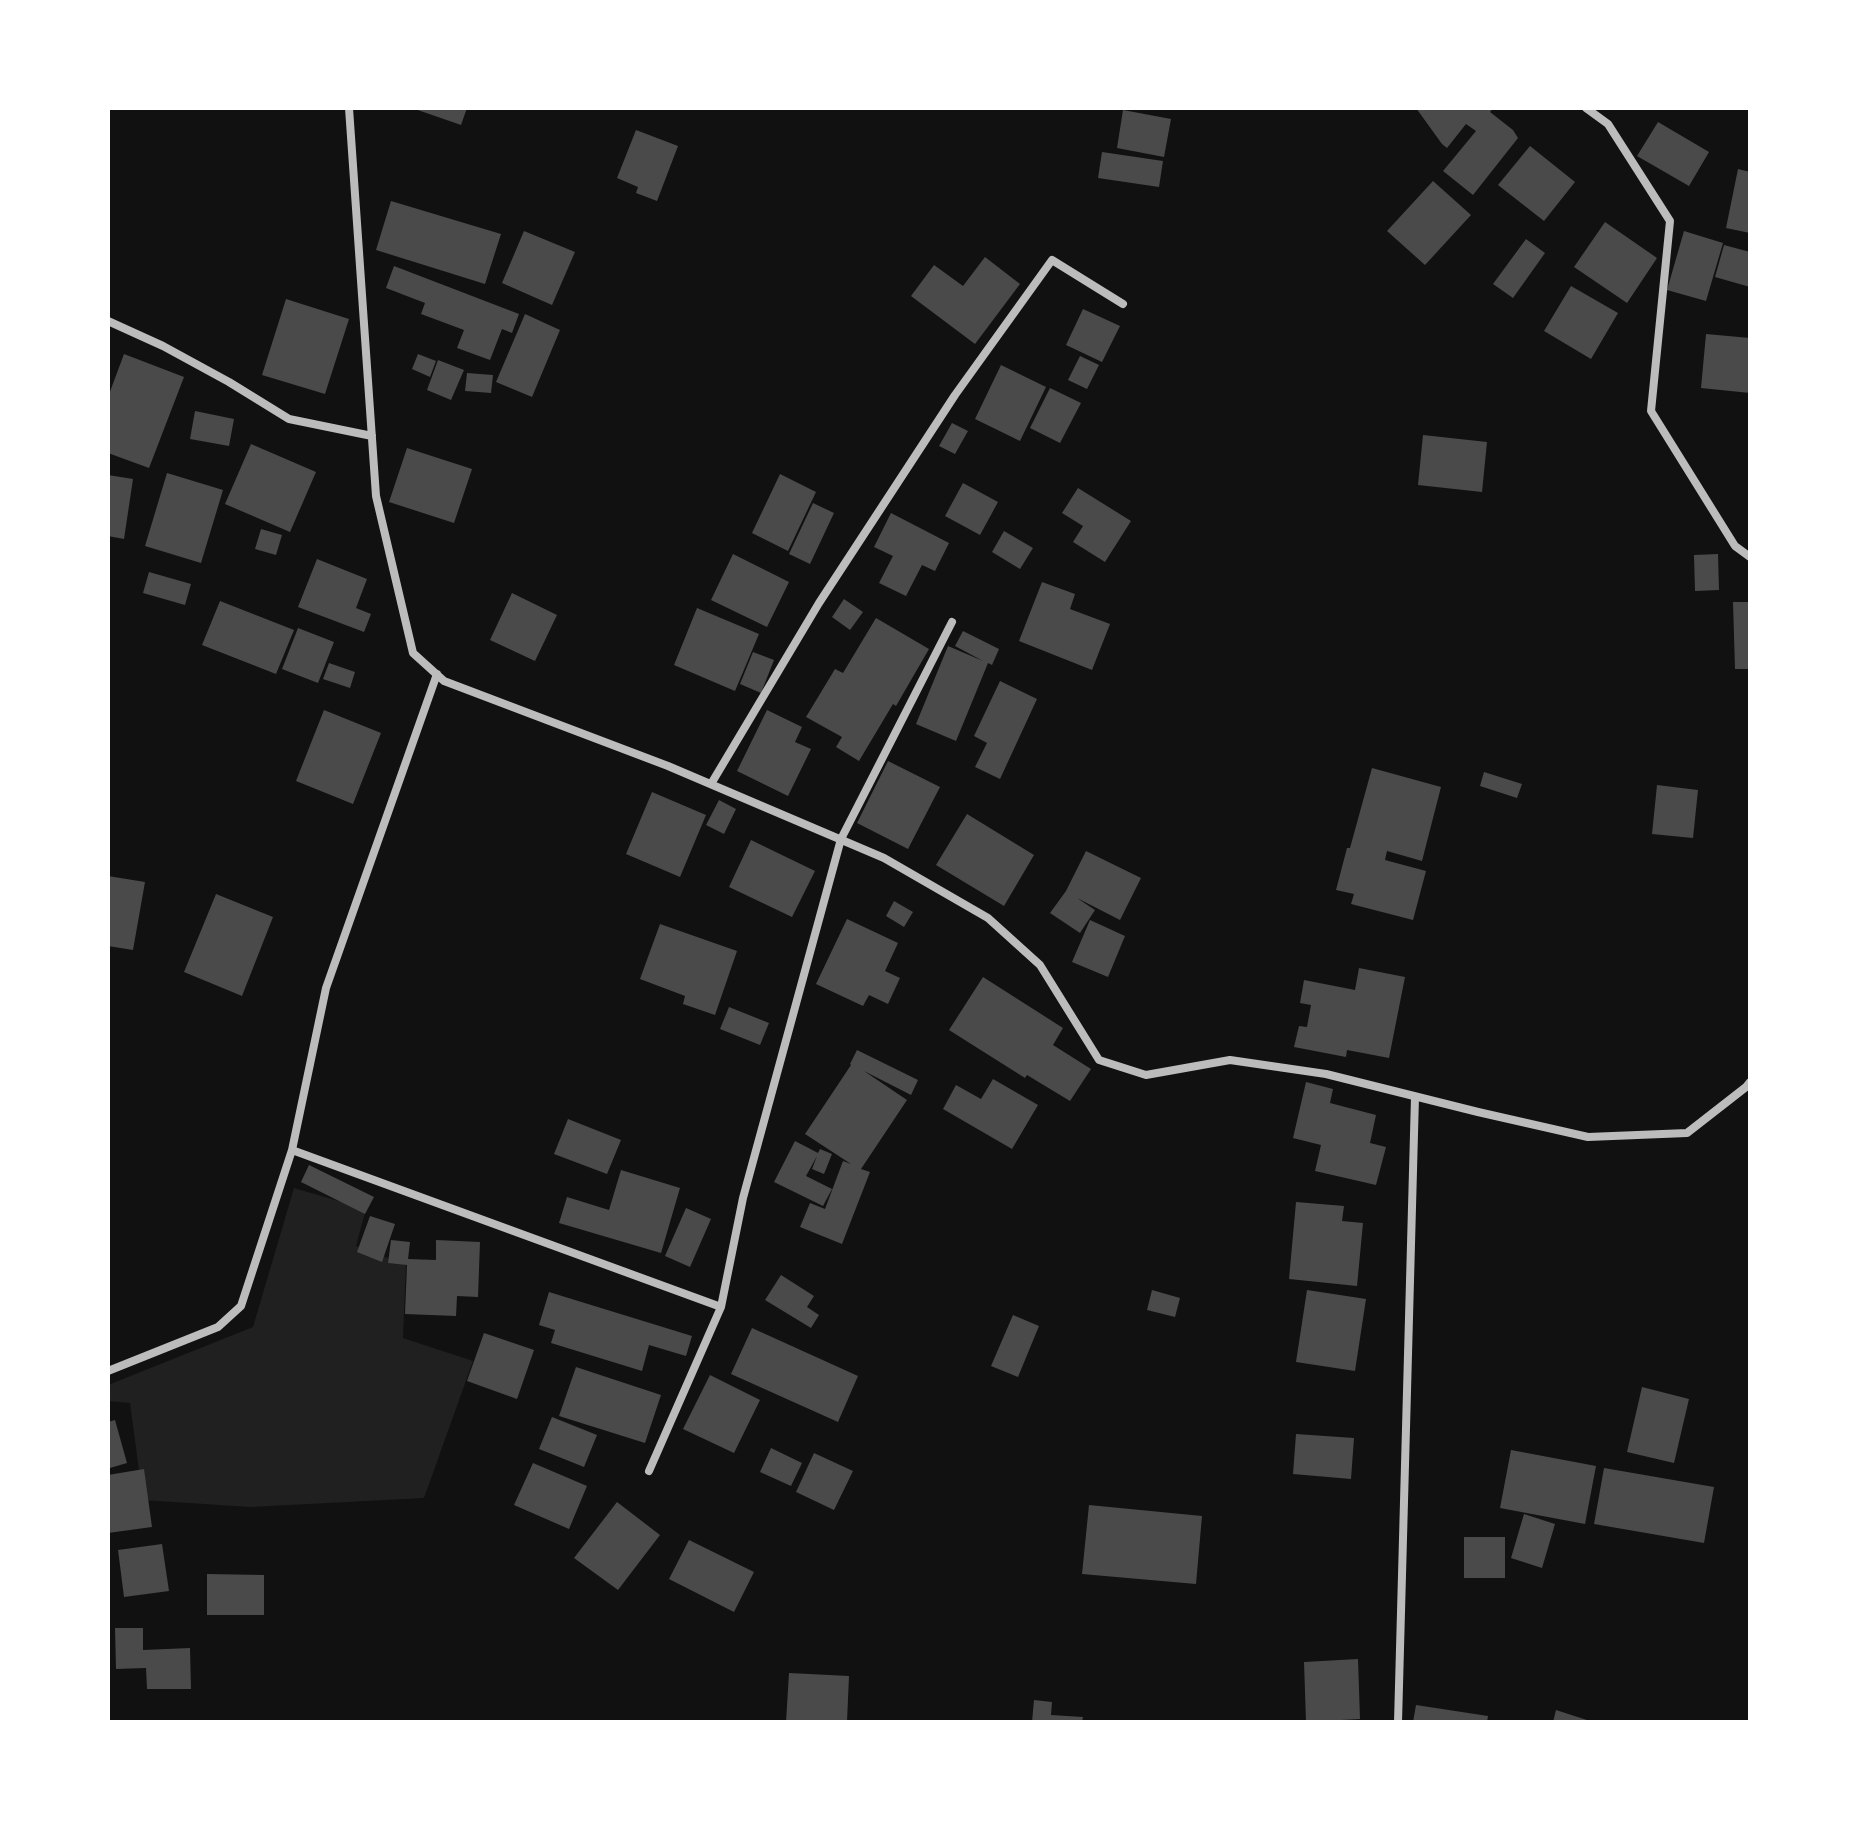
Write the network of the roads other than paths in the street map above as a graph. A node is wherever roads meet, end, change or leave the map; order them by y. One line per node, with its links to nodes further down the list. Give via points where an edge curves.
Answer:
1 (349, 108): 5 (street)
2 (1586, 108): 6 (street, via 1608,124 1670,221 1651,411 1735,546)
3 (1123, 304): 9 (street, via 1052,260 955,395 827,590)
4 (108, 321): 5 (street, via 163,346 289,419)
5 (372, 436): 8 (street, via 376,496 413,653)
6 (1750, 557)
7 (952, 622): 10 (street)
8 (437, 674): 9 (street); 13 (street, via 326,988)
9 (711, 784): 10 (street)
10 (841, 839): 12 (street, via 988,918 1040,965 1099,1060 1146,1075 1230,1060 1326,1074); 14 (street, via 743,1198)
11 (1750, 1082): 12 (street, via 1687,1133 1588,1137)
12 (1415, 1097): 17 (street)
13 (292, 1150): 14 (street); 15 (street, via 241,1306 218,1327)
14 (721, 1307): 16 (street)
15 (108, 1371)
16 (649, 1471)
17 (1398, 1722)

